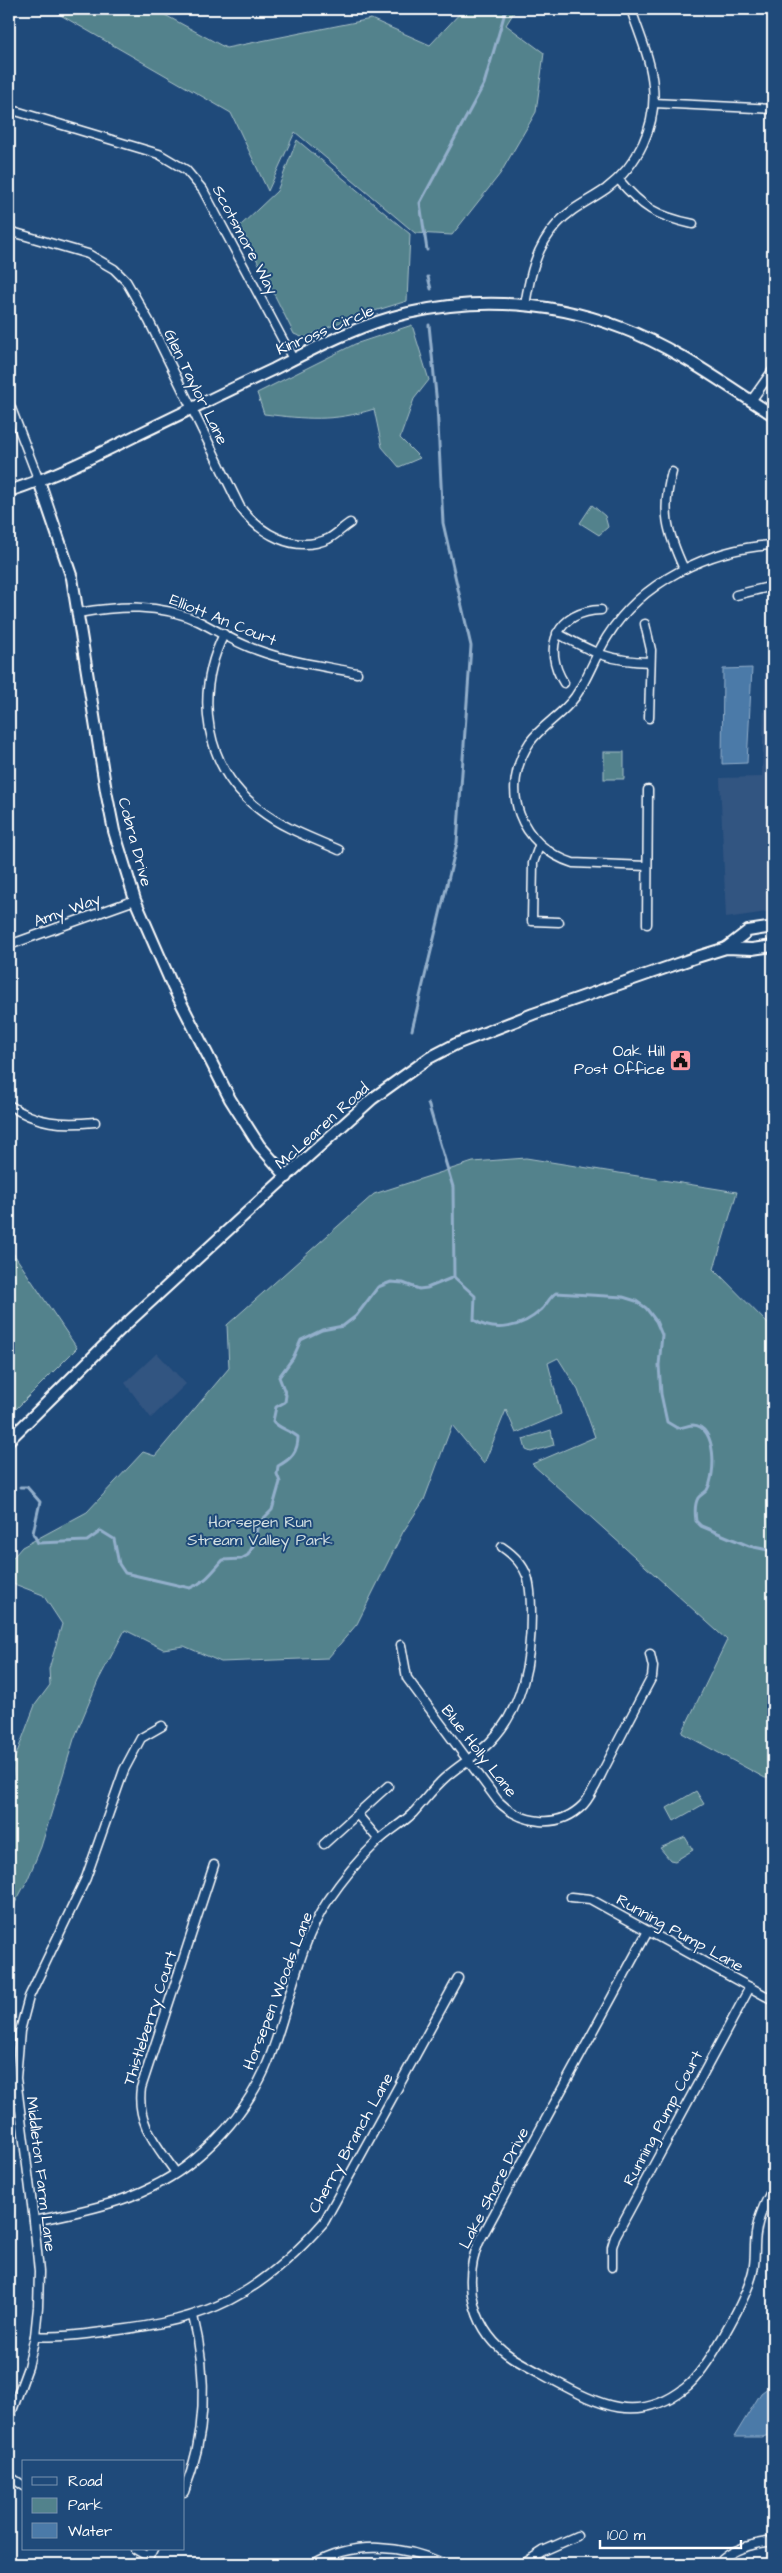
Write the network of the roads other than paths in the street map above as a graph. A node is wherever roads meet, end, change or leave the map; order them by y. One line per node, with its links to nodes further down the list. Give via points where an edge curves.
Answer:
1 (631, 9): 2 (street, via 651,69)
2 (654, 103): 3 (street); 5 (street, via 643,145)
3 (773, 108)
4 (9, 109): 9 (street, Scotsmore Way, via 159,154 186,170 203,190)
5 (618, 179): 6 (street, via 647,208 670,219); 8 (street, via 567,214 550,232 537,254)
6 (693, 224)
7 (9, 231): 13 (street, Glen Taylor Lane, via 88,254 120,275 135,292)
8 (525, 305): 9 (street, Kinross Circle, via 458,305 407,314 344,334); 11 (street, Kinross Circle, via 570,312 623,328 671,351)
9 (293, 359): 13 (street, Kinross Circle)
10 (773, 370): 11 (street)
11 (751, 401): 14 (street, Kinross Circle)
12 (9, 402): 16 (street)
13 (192, 408): 16 (street, Kinross Circle); 18 (street, Glen Taylor Lane, via 240,506 257,526 280,540 307,544 327,539)
14 (773, 414)
15 (672, 472): 20 (street, via 665,495 667,521 672,544)
16 (39, 481): 17 (street, Kinross Circle); 24 (street, Cobra Drive, via 65,552)
17 (9, 491)
18 (350, 523)
19 (773, 545): 20 (street, via 743,548)
20 (684, 569): 28 (street, via 624,614)
21 (773, 586): 22 (street)
22 (736, 595)
23 (602, 610): 26 (street, via 570,619)
24 (78, 613): 27 (street, Elliott An Court, via 120,607 161,610 197,621); 37 (street, Cobra Drive, via 106,791)
25 (645, 624): 29 (street, via 650,642)
26 (557, 633): 28 (street); 31 (street, via 553,655)
27 (224, 634): 30 (street, Elliott An Court, via 281,657); 35 (street, via 211,666 206,702 211,738 225,771 260,810 283,825)
28 (597, 654): 29 (street, via 620,661); 34 (street, via 575,697 531,740 516,772 518,805)
29 (650, 662): 32 (street)
30 (358, 673)
31 (564, 683)
32 (649, 718)
33 (648, 790): 36 (street)
34 (539, 846): 36 (street, via 574,863); 38 (street, via 533,863 532,922)
35 (339, 850)
36 (647, 866): 39 (street)
37 (135, 900): 41 (street, Amy Way); 46 (street, Cobra Drive, via 173,987 230,1099 254,1138)
38 (559, 922)
39 (647, 924)
40 (773, 927): 43 (street, McLearen Road, via 748,931)
41 (9, 945)
42 (773, 946): 43 (street, McLearen Road)
43 (726, 948): 46 (street, McLearen Road, via 533,1014 443,1051 372,1099)
44 (9, 1105): 45 (street, via 20,1113 48,1123)
45 (95, 1122)
46 (287, 1177): 47 (street, McLearen Road, via 125,1325)
47 (9, 1440)
48 (502, 1548): 52 (street, Horsepen Woods Lane, via 516,1557 526,1571 531,1590 531,1647 527,1672 497,1733)
49 (401, 1645): 52 (street, Blue Holly Lane, via 407,1678)
50 (650, 1654): 52 (street, Blue Holly Lane, via 652,1677 588,1798 568,1816 536,1822 513,1814 498,1801)
51 (162, 1726): 65 (street, Middleton Farm Lane, via 141,1738 124,1770 86,1878 36,1982 20,2031 16,2078)
52 (467, 1760): 55 (street, Horsepen Woods Lane, via 445,1778 412,1814)
53 (388, 1786): 54 (street)
54 (357, 1814): 55 (street); 56 (street)
55 (379, 1840): 63 (street, Horsepen Woods Lane, via 352,1868 326,1903 302,1955 265,2068 249,2098 228,2128 195,2160)
56 (324, 1844)
57 (214, 1865): 63 (street, Thistleberry Court, via 138,2103 149,2133)
58 (571, 1896): 59 (street, Running Pump Lane, via 590,1899)
59 (648, 1931): 61 (street, Running Pump Lane); 64 (street, Lake Shore Drive, via 479,2242 470,2278 472,2300 481,2324 512,2358 590,2400 623,2408 638,2408 663,2401 685,2388 703,2370 741,2300 752,2274 758,2221)
60 (458, 1978): 67 (street, Cherry Branch Lane, via 324,2222 268,2278 230,2302)
61 (750, 1987): 62 (street, Running Pump Lane); 66 (street, Running Pump Court, via 615,2236)
62 (773, 2000)
63 (176, 2173): 65 (street, Horsepen Woods Lane, via 128,2198 90,2210)
64 (773, 2188)
65 (34, 2221): 68 (street, Middleton Farm Lane, via 39,2272)
66 (612, 2267)
67 (194, 2316): 68 (street, Cherry Branch Lane, via 153,2326); 72 (street, via 204,2371 204,2401 200,2440)
68 (36, 2336): 69 (street, Middleton Farm Lane)
69 (9, 2419)
70 (9, 2476): 71 (street)
71 (22, 2485)
72 (185, 2489)
73 (577, 2536): 79 (street)
74 (773, 2541): 80 (street, via 727,2554)
75 (137, 2550): 76 (street)
76 (149, 2557)
77 (313, 2564): 78 (street, via 335,2554 378,2547 408,2551)
78 (445, 2564)
79 (523, 2564)
80 (718, 2564)

